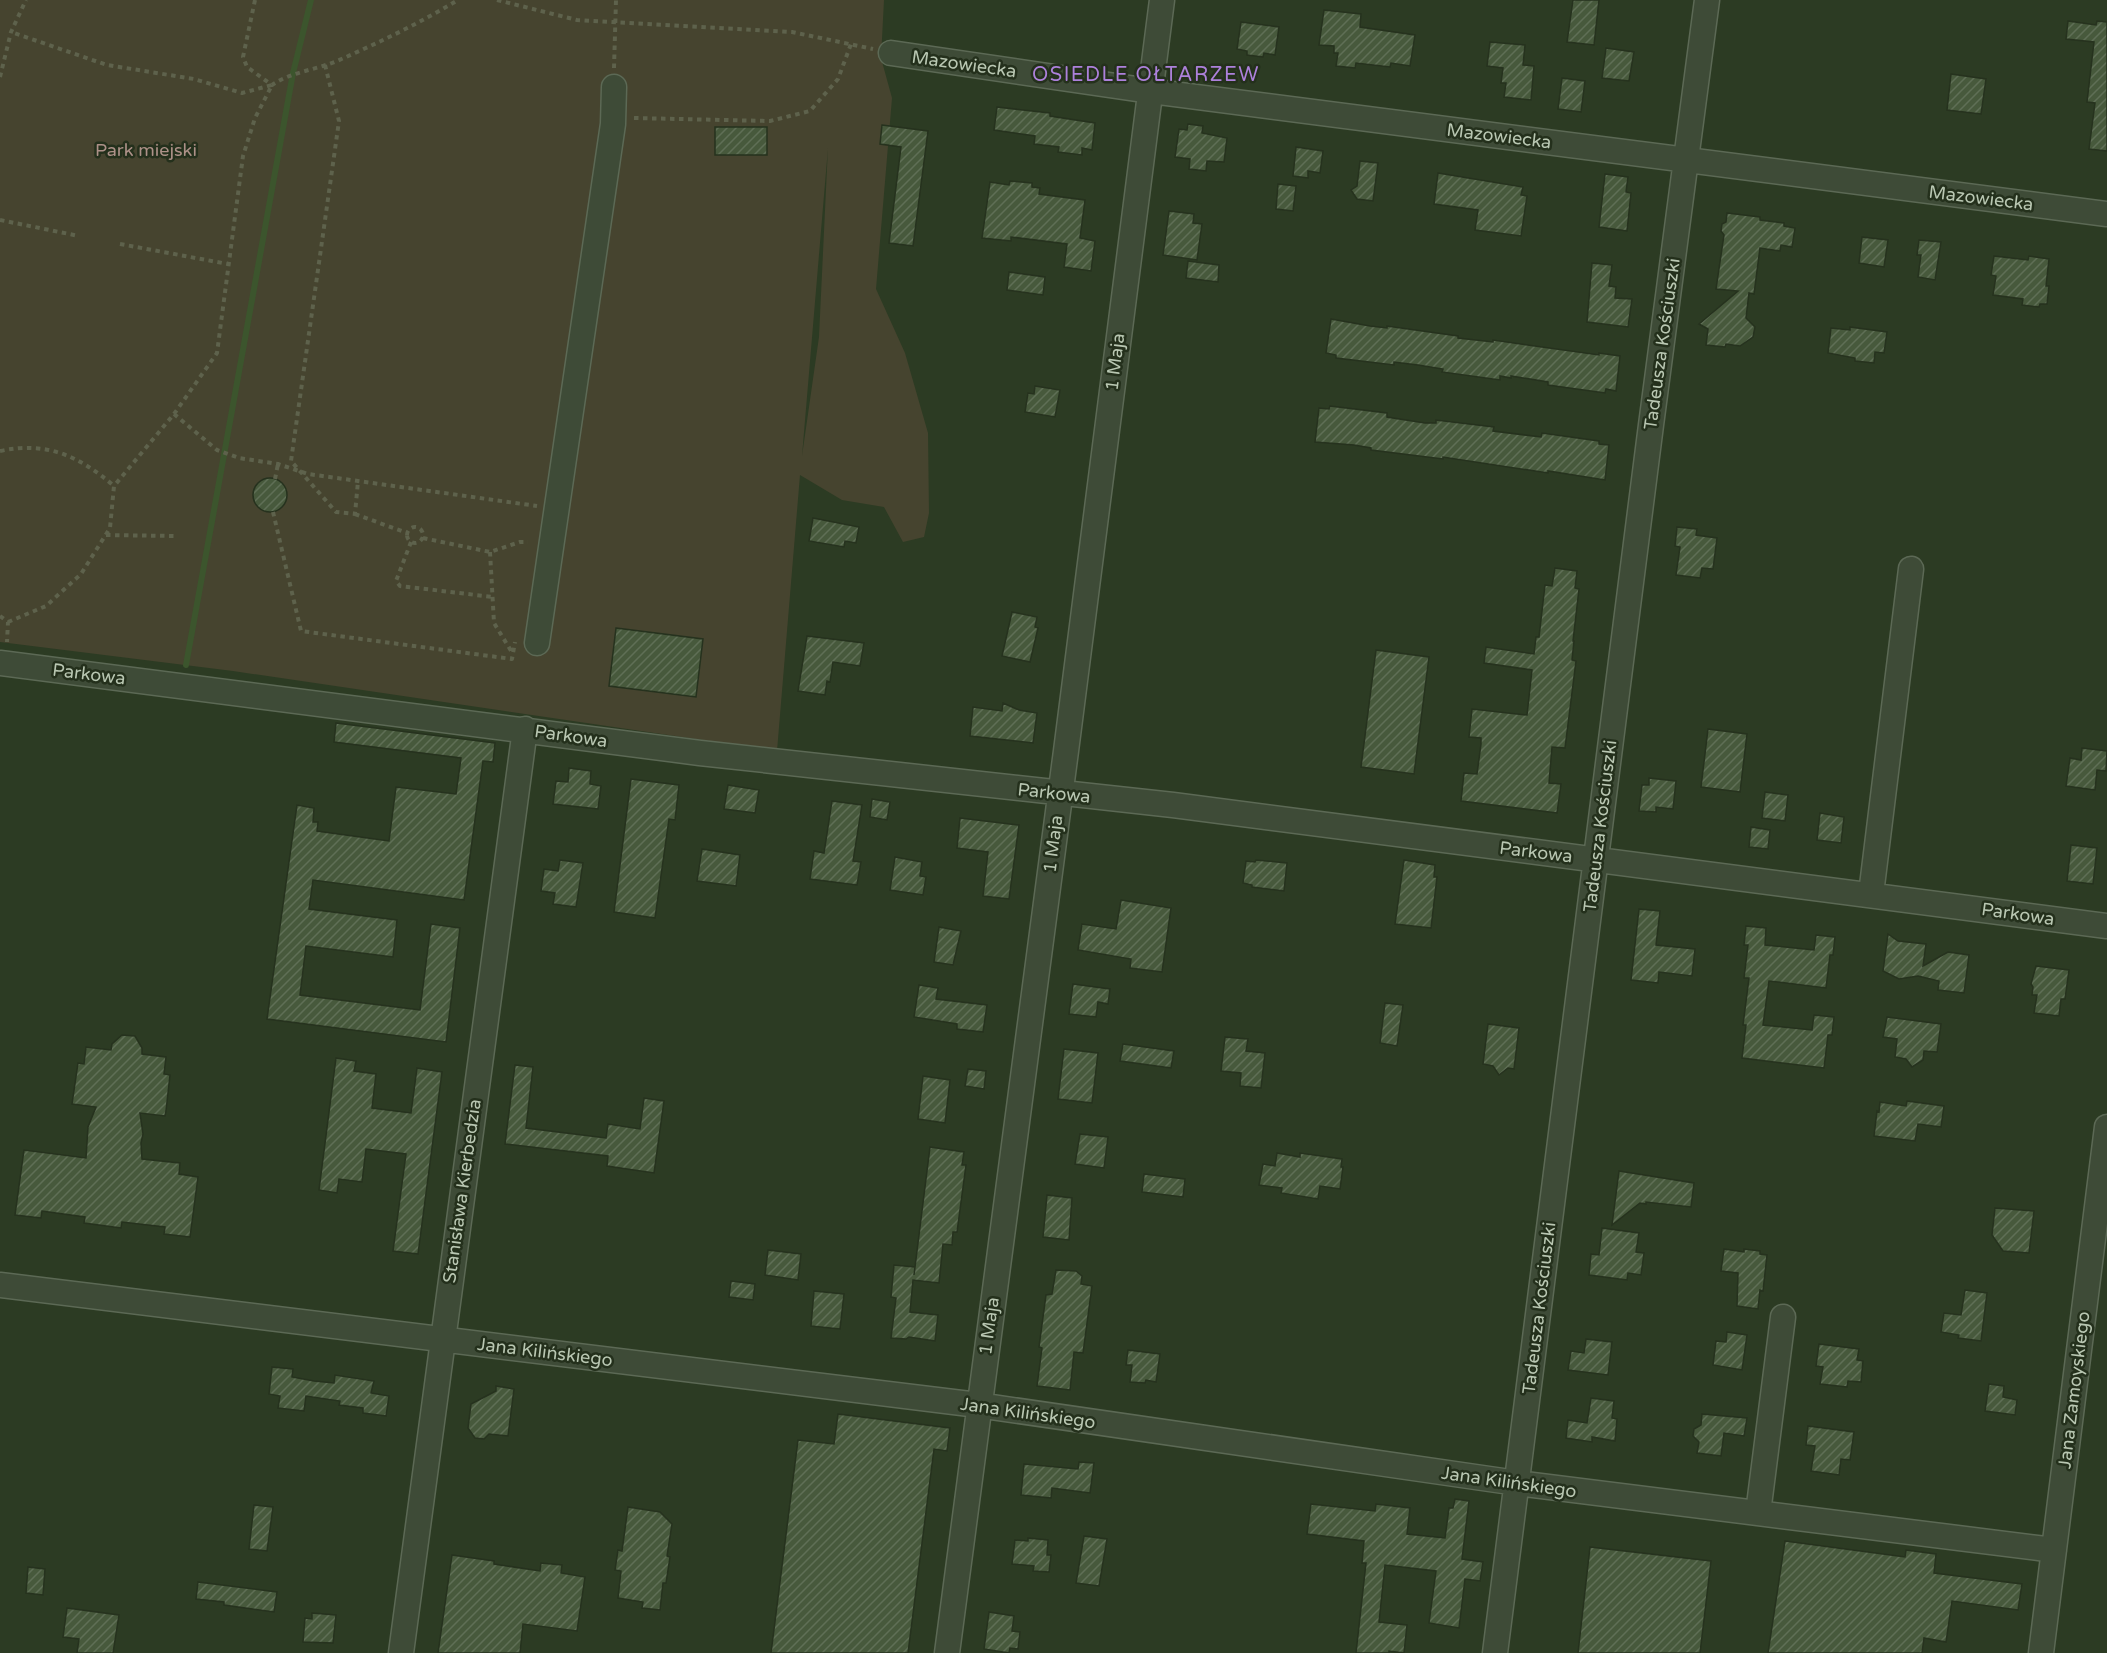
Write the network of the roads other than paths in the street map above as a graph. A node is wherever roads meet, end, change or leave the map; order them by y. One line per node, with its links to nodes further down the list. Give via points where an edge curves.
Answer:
1 (1162, 0): 5 (street, 1 Maja)
2 (1707, 0): 6 (street, Tadeusza Kościuszki)
3 (891, 53): 5 (street, Mazowiecka)
4 (614, 87): 9 (street, via 613,118)
5 (1150, 91): 6 (street, Mazowiecka); 12 (street, 1 Maja)
6 (1687, 160): 7 (street, Mazowiecka); 13 (street, Tadeusza Kościuszki)
7 (2107, 214)
8 (1911, 569): 14 (street)
9 (537, 643)
10 (3, 654): 11 (street, Parkowa)
11 (525, 729): 12 (street, Parkowa, via 700,753); 19 (street, Stanisława Kierbedzia)
12 (1059, 793): 13 (street, Parkowa); 20 (street, 1 Maja)
13 (1596, 859): 14 (street, Parkowa); 21 (street, Tadeusza Kościuszki)
14 (1871, 894): 15 (street, Parkowa)
15 (2107, 926)
16 (2107, 1127): 23 (street, Jana Zamoyskiego)
17 (0, 1285): 19 (street, Jana Kilińskiego)
18 (1783, 1317): 22 (street)
19 (443, 1340): 20 (street, Jana Kilińskiego); 24 (street, Stanisława Kierbedzia)
20 (978, 1405): 21 (street, Jana Kilińskiego); 25 (street, 1 Maja)
21 (1516, 1484): 22 (street, Jana Kilińskiego); 26 (street, Tadeusza Kościuszki)
22 (1758, 1513): 23 (street, Jana Kilińskiego)
23 (2054, 1550): 27 (street, Jana Zamoyskiego)
24 (401, 1653)
25 (946, 1653)
26 (1495, 1653)
27 (2041, 1653)

